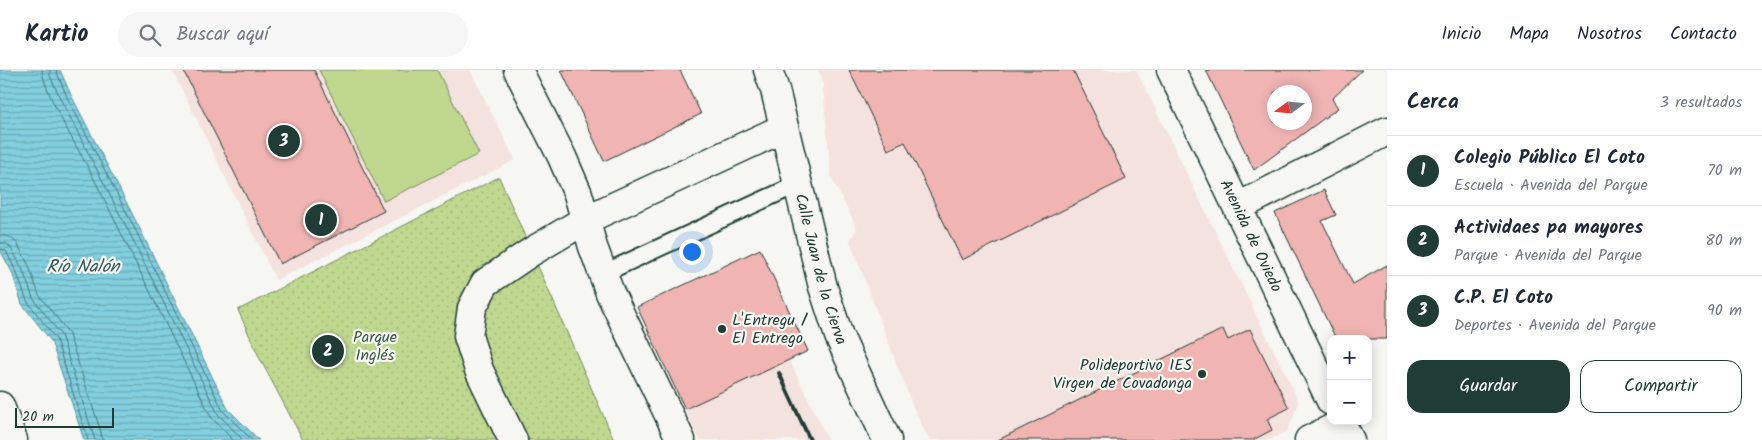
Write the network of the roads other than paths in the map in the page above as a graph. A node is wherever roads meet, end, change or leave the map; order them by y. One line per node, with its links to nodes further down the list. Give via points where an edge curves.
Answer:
1 (518, 70): 8 (street, via 562,157)
2 (1171, 70): 7 (street, Avenida de Oviedo)
3 (772, 80): 4 (street, Calle Juan de la Cierva)
4 (784, 128): 6 (street, Calle Juan de la Cierva); 8 (street)
5 (1387, 131): 7 (street)
6 (798, 184): 9 (lane); 16 (street, Calle Juan de la Cierva, via 822,287 840,336)
7 (1238, 207): 10 (street, Avenida de Oviedo)
8 (585, 220): 9 (street); 14 (street, via 485,283 472,308 468,336 479,370)
9 (602, 274): 15 (street)
10 (1327, 393)
11 (0, 406): 13 (street)
12 (1336, 425): 17 (street)
13 (13, 440)
14 (514, 440)
15 (681, 440)
16 (888, 440)
17 (1309, 440)

